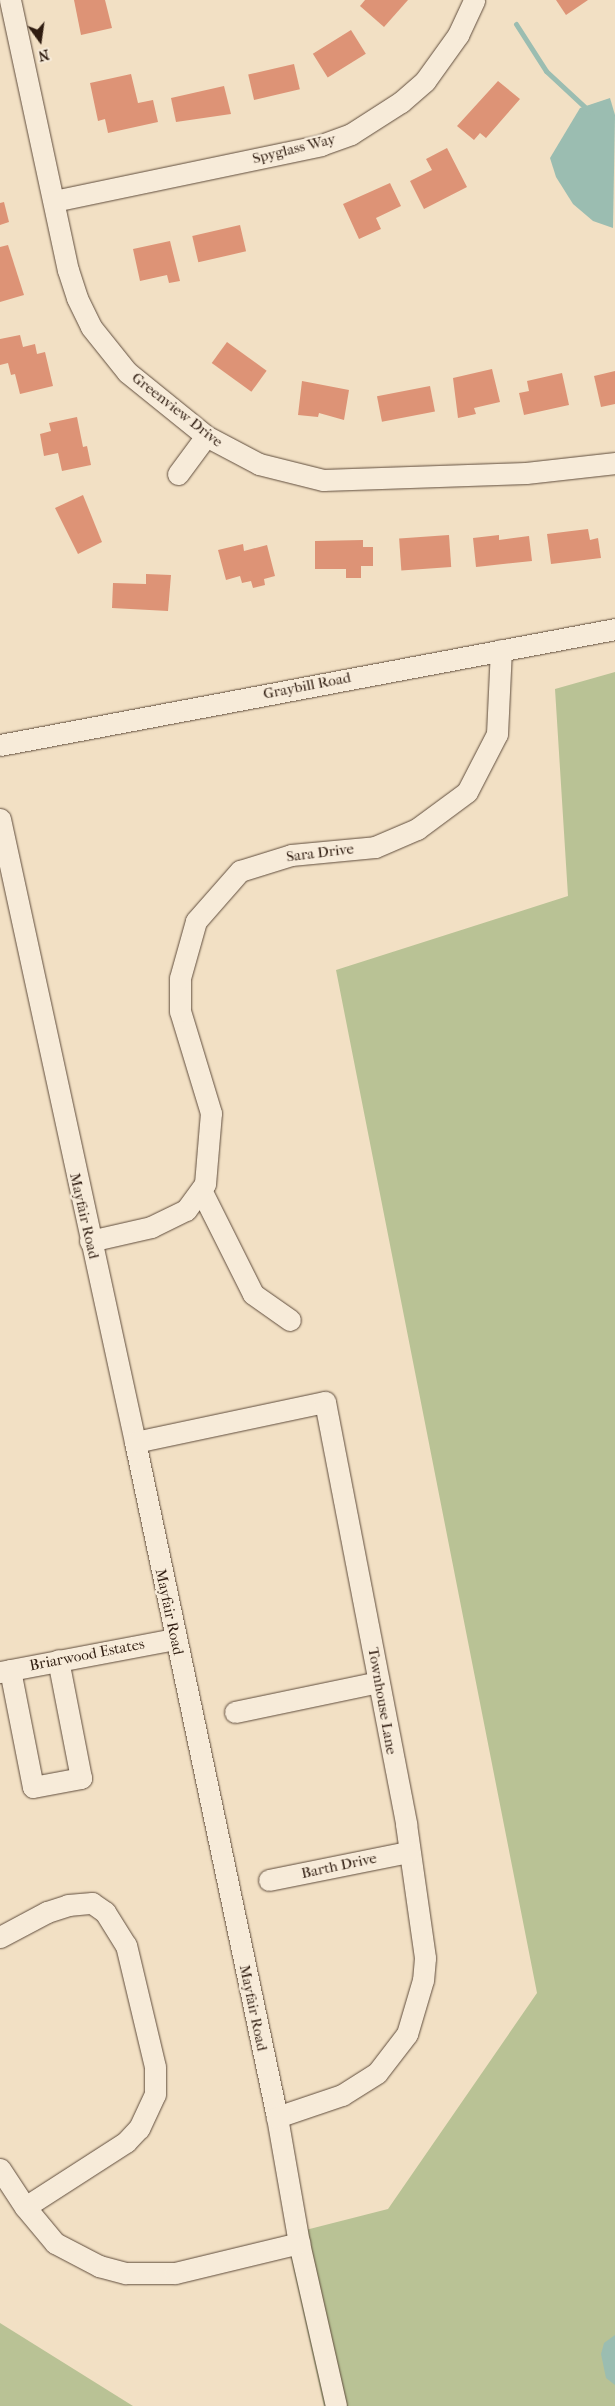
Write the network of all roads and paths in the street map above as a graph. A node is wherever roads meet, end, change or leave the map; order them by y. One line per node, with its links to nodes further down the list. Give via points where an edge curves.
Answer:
1 (10, 0): 3 (street, Greenview Drive)
2 (474, 0): 3 (street, Spyglass Way, via 458,35 425,81 394,108 351,134 320,145)
3 (54, 201): 4 (street, Greenview Drive, via 68,270 91,327 127,372)
4 (206, 436): 5 (street, Greenview Drive, via 259,464 323,480 526,473); 6 (street)
5 (615, 463)
6 (178, 474)
7 (615, 629): 8 (street, Graybill Road)
8 (501, 650): 9 (street, Graybill Road); 11 (street, Sara Drive, via 496,734 467,792 417,829 375,847 291,855 240,871 196,922 180,978 180,1011 211,1113 205,1184)
9 (0, 745)
10 (0, 818): 12 (street, Mayfair Road)
11 (201, 1190): 12 (street, Sara Drive, via 186,1210 151,1227); 13 (street, via 253,1294)
12 (90, 1241): 14 (street, Mayfair Road)
13 (290, 1320)
14 (135, 1442): 15 (street, Mayfair Road); 18 (street, Townhouse Lane, via 325,1402)
15 (174, 1639): 16 (street, Briarwood Estates); 23 (street, Mayfair Road)
16 (58, 1660): 17 (street, Briarwood Estates); 17 (street, via 81,1778 33,1787)
17 (5, 1671)
18 (378, 1682): 19 (street); 20 (street, Townhouse Lane, via 406,1824)
19 (236, 1712)
20 (408, 1852): 21 (street, Barth Drive); 23 (street, Townhouse Lane, via 425,1958 418,2004 407,2034 394,2055 360,2086)
21 (269, 1880)
22 (0, 1938): 25 (street, via 19,1926 68,1905 92,1903 105,1912 126,1944 156,2075 148,2113 126,2142)
23 (277, 2117): 26 (street, Mayfair Road)
24 (0, 2169): 25 (street)
25 (25, 2207): 26 (street, via 55,2243 99,2266 126,2273 175,2273)
26 (299, 2243): 27 (street, Mayfair Road)
27 (336, 2406)

